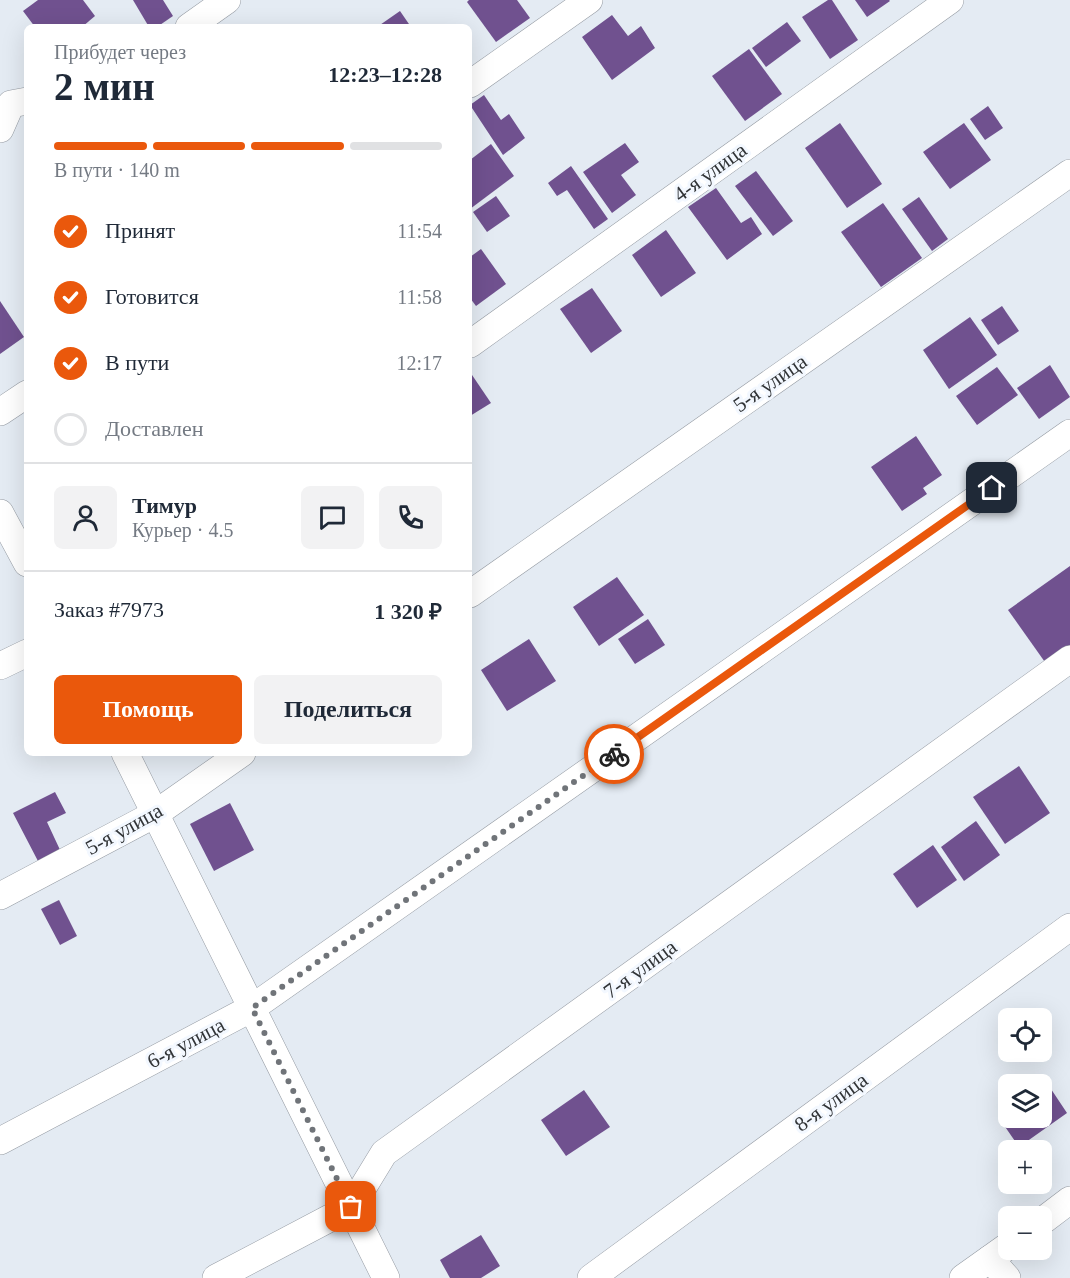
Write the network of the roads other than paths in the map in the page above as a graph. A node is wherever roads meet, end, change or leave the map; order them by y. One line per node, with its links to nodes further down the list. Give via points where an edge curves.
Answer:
1 (227, 0): 4 (street)
2 (590, 0): 5 (street)
3 (950, 0): 9 (street, 4-я улица)
4 (193, 24)
5 (472, 83)
6 (24, 102): 7 (street, via 11,104)
7 (0, 129)
8 (1070, 173): 15 (street, 5-я улица)
9 (472, 343)
10 (24, 396): 11 (street)
11 (0, 412)
12 (1070, 433): 24 (street, 6-я улица)
13 (0, 513): 14 (street)
14 (24, 557)
15 (472, 593)
16 (24, 654): 18 (street)
17 (1070, 658): 27 (street, 7-я улица, via 384,1153)
18 (0, 666)
19 (126, 756): 21 (street)
20 (238, 756): 21 (street, 5-я улица)
21 (155, 814): 22 (street, 5-я улица); 24 (street)
22 (0, 896)
23 (1070, 927): 32 (street, 8-я улица)
24 (252, 1008): 25 (street, 6-я улица); 27 (street)
25 (0, 1142)
26 (1070, 1200): 28 (street)
27 (351, 1207): 30 (street); 31 (street)
28 (1052, 1214)
29 (1002, 1261): 33 (street)
30 (216, 1278)
31 (386, 1278)
32 (591, 1278)
33 (963, 1278)

